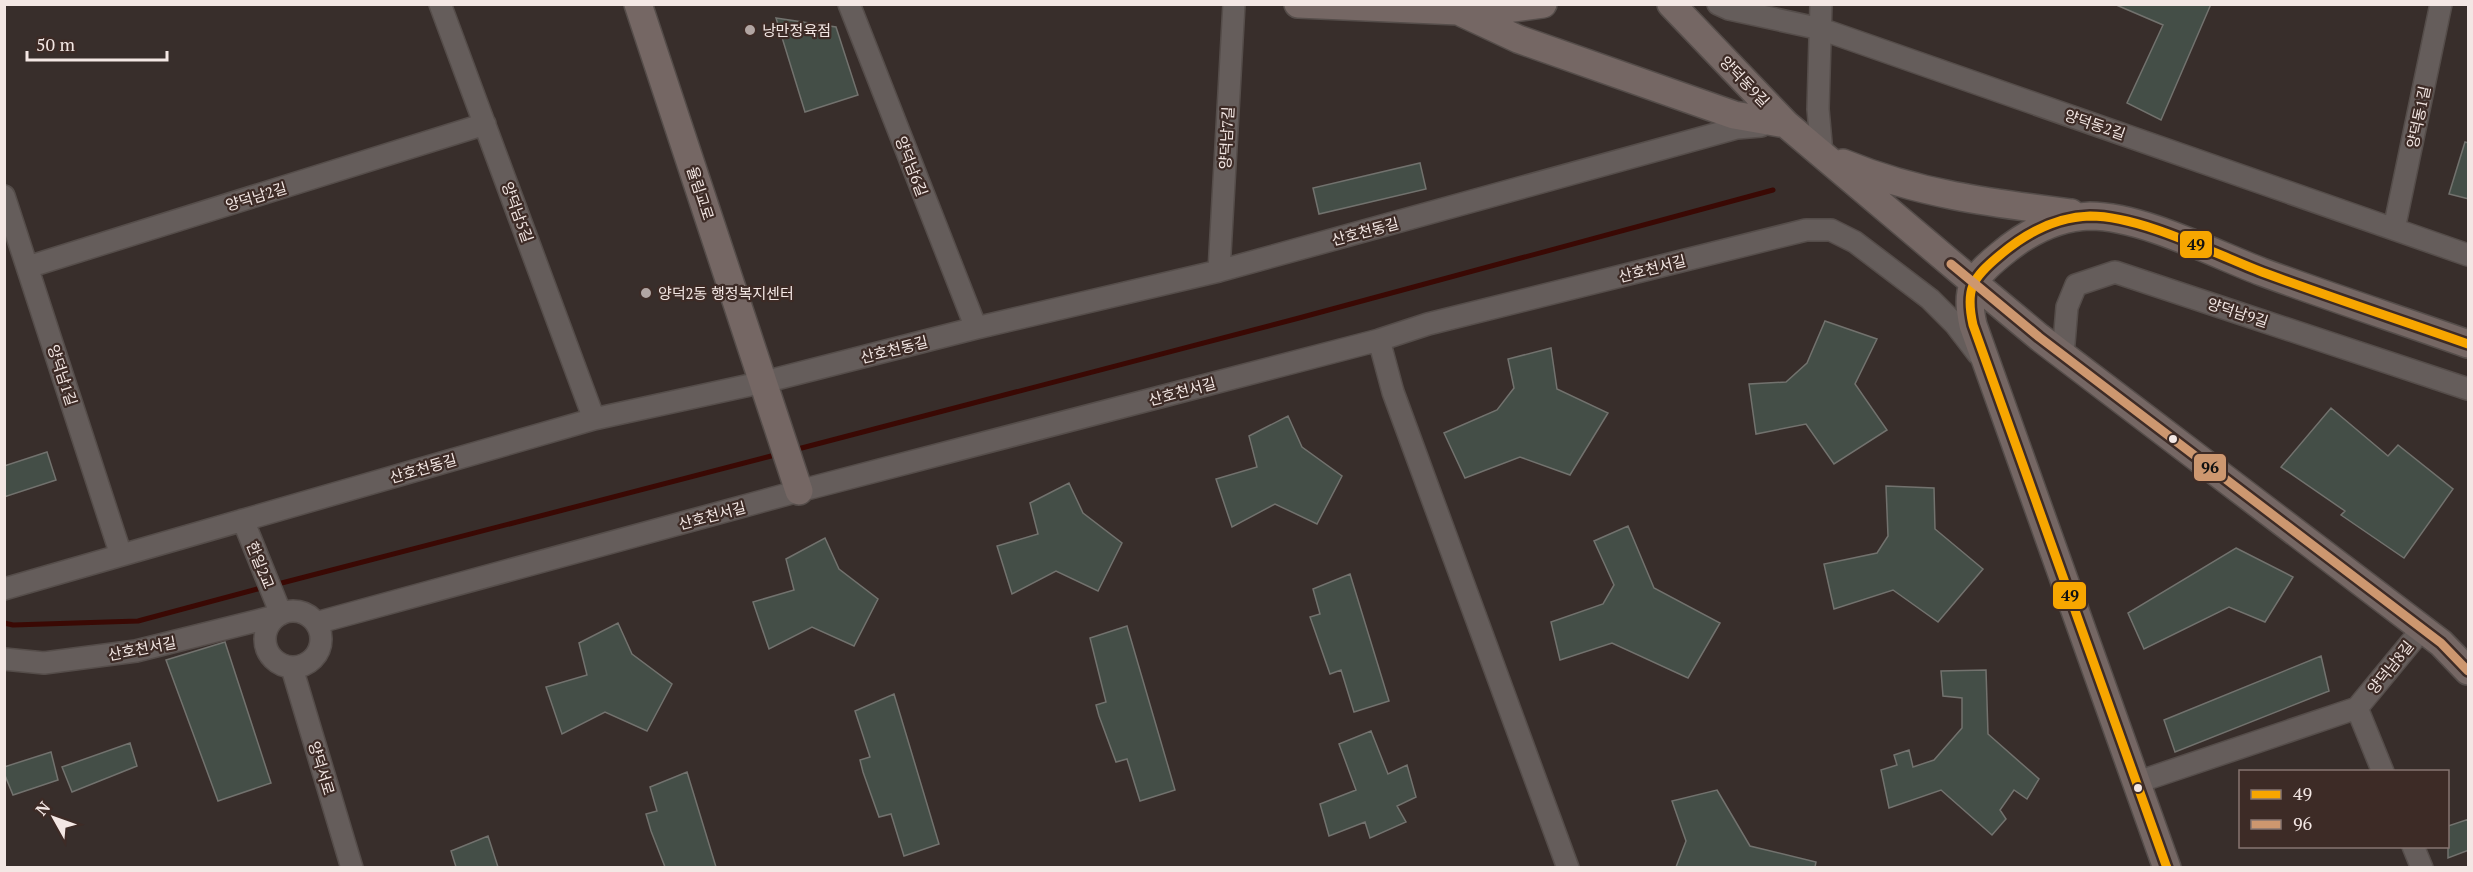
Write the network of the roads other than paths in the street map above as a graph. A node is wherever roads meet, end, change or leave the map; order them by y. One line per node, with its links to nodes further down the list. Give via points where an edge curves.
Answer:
1 (440, 4): 14 (street, 양덕남5길)
2 (638, 4): 29 (main road, 율림교로)
3 (849, 4): 24 (street, 양덕남6길)
4 (1234, 4): 22 (street, 양덕남7길)
5 (1298, 4): 12 (main road)
6 (1543, 4): 11 (main road)
7 (1671, 4): 15 (main road, 양덕동9길)
8 (1718, 4): 13 (street, 양덕동2길)
9 (1821, 4): 13 (street)
10 (2441, 4): 19 (street, 양덕동1길)
11 (1502, 7): 12 (main road)
12 (1458, 11): 15 (main road, via 1518,39 1734,115)
13 (1821, 29): 16 (street, via 1818,109); 19 (street, 양덕동2길)
14 (485, 124): 21 (street, 양덕남2길); 31 (street, 양덕남5길)
15 (1786, 124): 16 (main road, 양덕동9길); 22 (street, 산호천동길, via 1737,128)
16 (1827, 159): 18 (main road, via 1908,186 2024,208); 23 (main road, 양덕동9길)
17 (4, 196): 21 (street, 양덕남1길)
18 (2098, 217): 23 (main road, via 2064,220 2035,230 1995,259); 26 (main road, via 2138,224)
19 (2394, 229): 20 (street, 양덕동2길)
20 (2469, 255)
21 (28, 267): 34 (street, 양덕남1길)
22 (1219, 271): 24 (street, 산호천동길)
23 (1973, 282): 27 (main road, 양덕동9길); 28 (main road, via 1971,316)
24 (976, 328): 29 (street, 산호천동길)
25 (1379, 340): 28 (street, 산호천서길, via 1428,324 1806,230 1823,229 1848,237 1930,299 1973,347); 32 (street, 산호천서길); 47 (street, via 1393,392)
26 (2469, 344)
27 (2063, 355): 30 (street, 양덕남9길, via 2067,307 2076,285 2115,272); 38 (main road, 양덕동9길)
28 (1995, 381): 44 (main road)
29 (764, 382): 31 (street, 산호천동길); 32 (main road, 율림교로)
30 (2469, 389)
31 (594, 419): 33 (street, 산호천동길)
32 (799, 491): 37 (street, 산호천서길)
33 (245, 525): 34 (street, 산호천동길); 36 (street, 한일2교)
34 (121, 555): 35 (street, 산호천동길)
35 (7, 587)
36 (278, 610): 37 (street, via 302,612); 39 (street, 산호천서길, via 136,651 44,663); 40 (street, via 266,630 266,647 276,662)
37 (316, 623): 40 (street, via 320,648 309,662)
38 (2421, 629): 41 (main road, 양덕동9길); 42 (street, 양덕남8길)
39 (4, 659)
40 (292, 668): 46 (street, 양덕서로)
41 (2469, 671)
42 (2357, 708): 43 (street, 양덕남8길); 44 (street)
43 (2383, 770)
44 (2135, 783): 48 (main road)
45 (2414, 848): 49 (street)
46 (352, 867)
47 (1568, 867)
48 (2167, 867)
49 (2422, 867)

